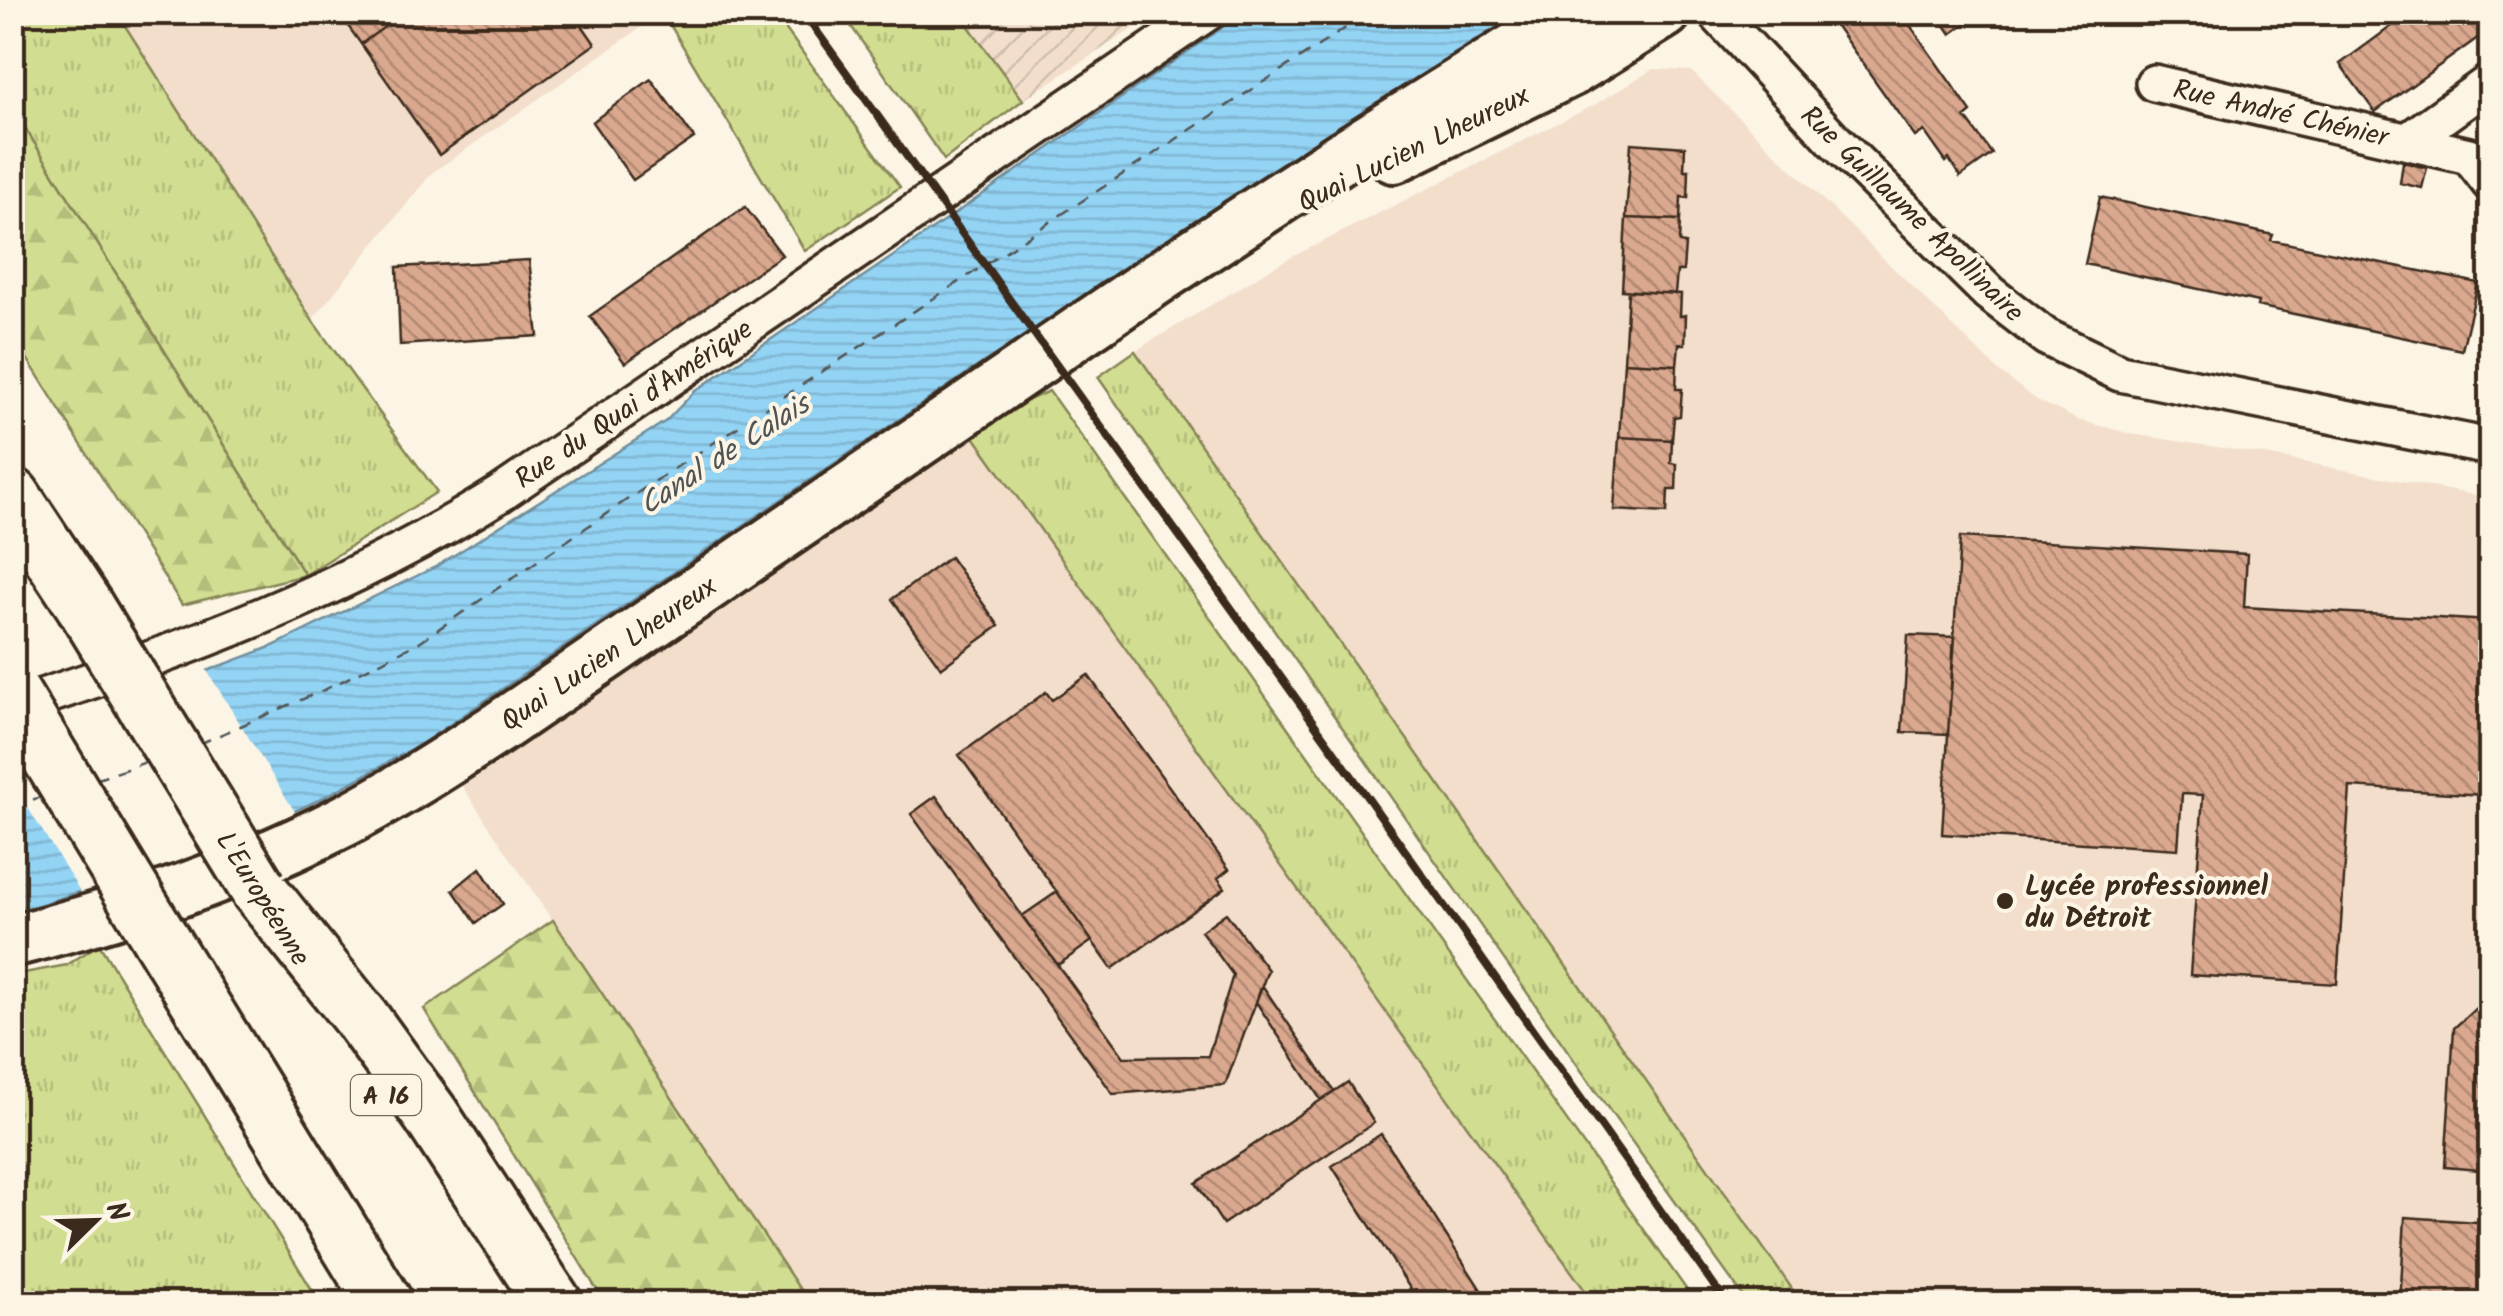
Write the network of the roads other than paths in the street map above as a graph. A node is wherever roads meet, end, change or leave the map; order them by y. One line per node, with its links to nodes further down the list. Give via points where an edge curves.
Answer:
1 (1208, 12): 13 (street, Rue du Quai d'Amérique, via 450,525 264,614 138,666)
2 (1574, 12): 9 (street, Quai Lucien Lheureux)
3 (1665, 12): 9 (street, Quai Lucien Lheureux, via 1557,78)
4 (1716, 12): 10 (street, Rue Guillaume Apollinaire, via 1988,293 2046,337 2120,372)
5 (2490, 82): 7 (street, Rue André Chénier)
6 (2154, 83): 7 (street, Rue André Chénier)
7 (2408, 141): 8 (street, Rue André Chénier, via 2470,156)
8 (2490, 182)
9 (1158, 278): 15 (street, Quai Lucien Lheureux, via 393,793 246,865)
10 (2490, 447)
11 (12, 496): 14 (highway, L'Européenne / A 16, bridge)
12 (12, 694): 16 (highway, bridge)
13 (12, 707)
14 (258, 889): 17 (highway, L'Européenne / A 16); 18 (highway, via 432,1114)
15 (12, 941)
16 (384, 1304)
17 (510, 1304)
18 (554, 1304)

